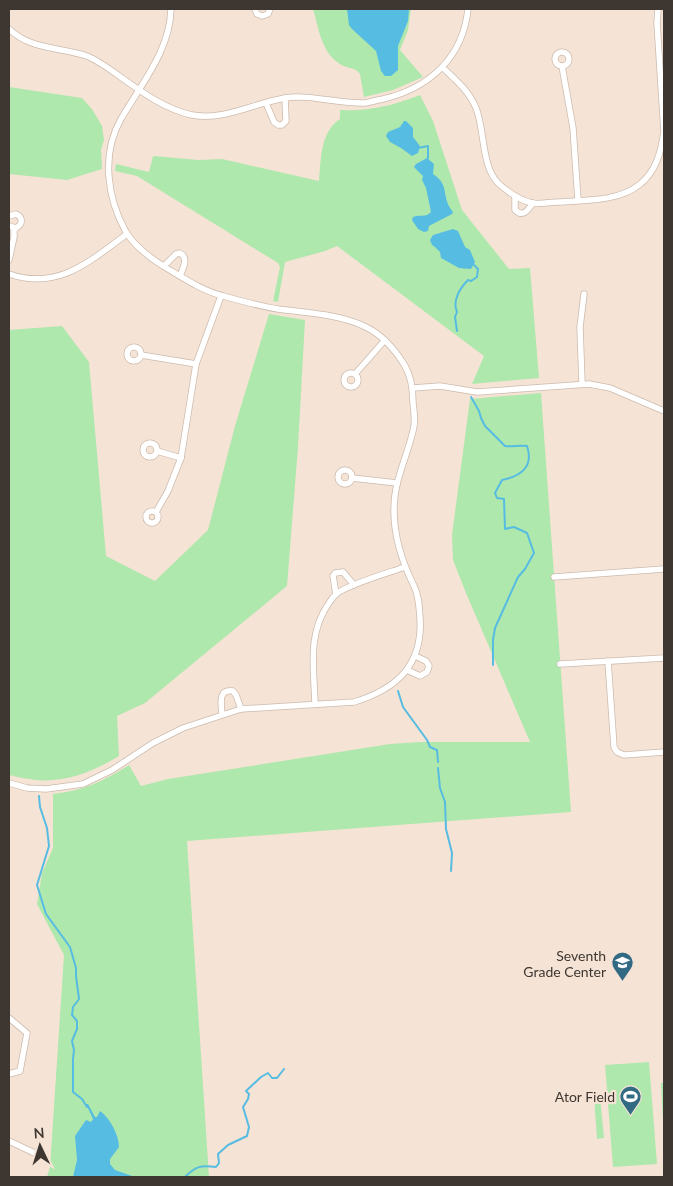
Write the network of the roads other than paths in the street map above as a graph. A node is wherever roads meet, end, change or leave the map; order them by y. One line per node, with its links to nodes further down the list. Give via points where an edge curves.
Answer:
1 (170, 9): 9 (street, via 170,24 159,57)
2 (255, 9): 3 (street, via 262,16)
3 (270, 9)
4 (468, 9): 8 (street, via 462,36)
5 (658, 9): 13 (street, via 664,132 656,166 639,185 623,194)
6 (9, 30): 9 (street, via 29,43 88,56)
7 (562, 66): 13 (street, via 573,128)
8 (443, 68): 10 (street, via 410,90 366,103); 12 (street, via 471,97 490,169 498,182)
9 (139, 91): 11 (street, via 170,108 192,115 228,114); 17 (street, via 120,121 109,166 113,201)
10 (285, 98): 11 (street); 11 (street, via 286,121 282,125 274,122)
11 (266, 103)
12 (515, 196): 14 (street); 14 (street, via 518,214 523,214)
13 (578, 200): 14 (street)
14 (533, 203)
15 (9, 216): 16 (street, via 15,214 21,219 20,224)
16 (11, 227): 18 (street, via 14,237)
17 (127, 234): 19 (street); 20 (street, via 66,274 44,279)
18 (9, 260)
19 (164, 266): 21 (street); 21 (street, via 176,254 184,255 186,259)
20 (10, 276)
21 (180, 276): 23 (street)
22 (584, 294): 28 (street, via 580,327)
23 (221, 296): 24 (street, via 351,322 366,327); 26 (street)
24 (385, 340): 27 (street); 29 (street, via 406,367)
25 (142, 355): 26 (street)
26 (196, 364): 32 (street)
27 (355, 374)
28 (582, 384): 29 (street, via 477,392 440,386); 30 (street, via 610,388)
29 (413, 388): 34 (street, via 414,426)
30 (664, 411)
31 (157, 452): 32 (street)
32 (180, 458): 35 (street)
33 (352, 478): 34 (street)
34 (397, 483): 36 (street, via 394,508 396,534)
35 (156, 512)
36 (404, 566): 39 (street); 41 (street, via 418,594 421,635)
37 (664, 570): 38 (street)
38 (554, 577)
39 (354, 585): 40 (street); 40 (street, via 344,572 335,573)
40 (336, 594): 46 (street, via 318,624 313,643)
41 (415, 656): 45 (street); 45 (street, via 426,661 428,672 420,676)
42 (664, 658): 43 (street)
43 (608, 661): 44 (street); 49 (street, via 617,752 624,755)
44 (560, 664)
45 (408, 670): 46 (street, via 372,697 354,702)
46 (315, 704): 47 (street)
47 (241, 709): 48 (street); 48 (street, via 233,691 223,692)
48 (222, 714): 50 (street, via 153,743 112,770 83,784 46,789)
49 (664, 752)
50 (9, 783)
51 (9, 1018): 52 (street, via 27,1033 20,1071)
52 (9, 1074)
53 (9, 1141): 54 (street)
54 (44, 1157)

